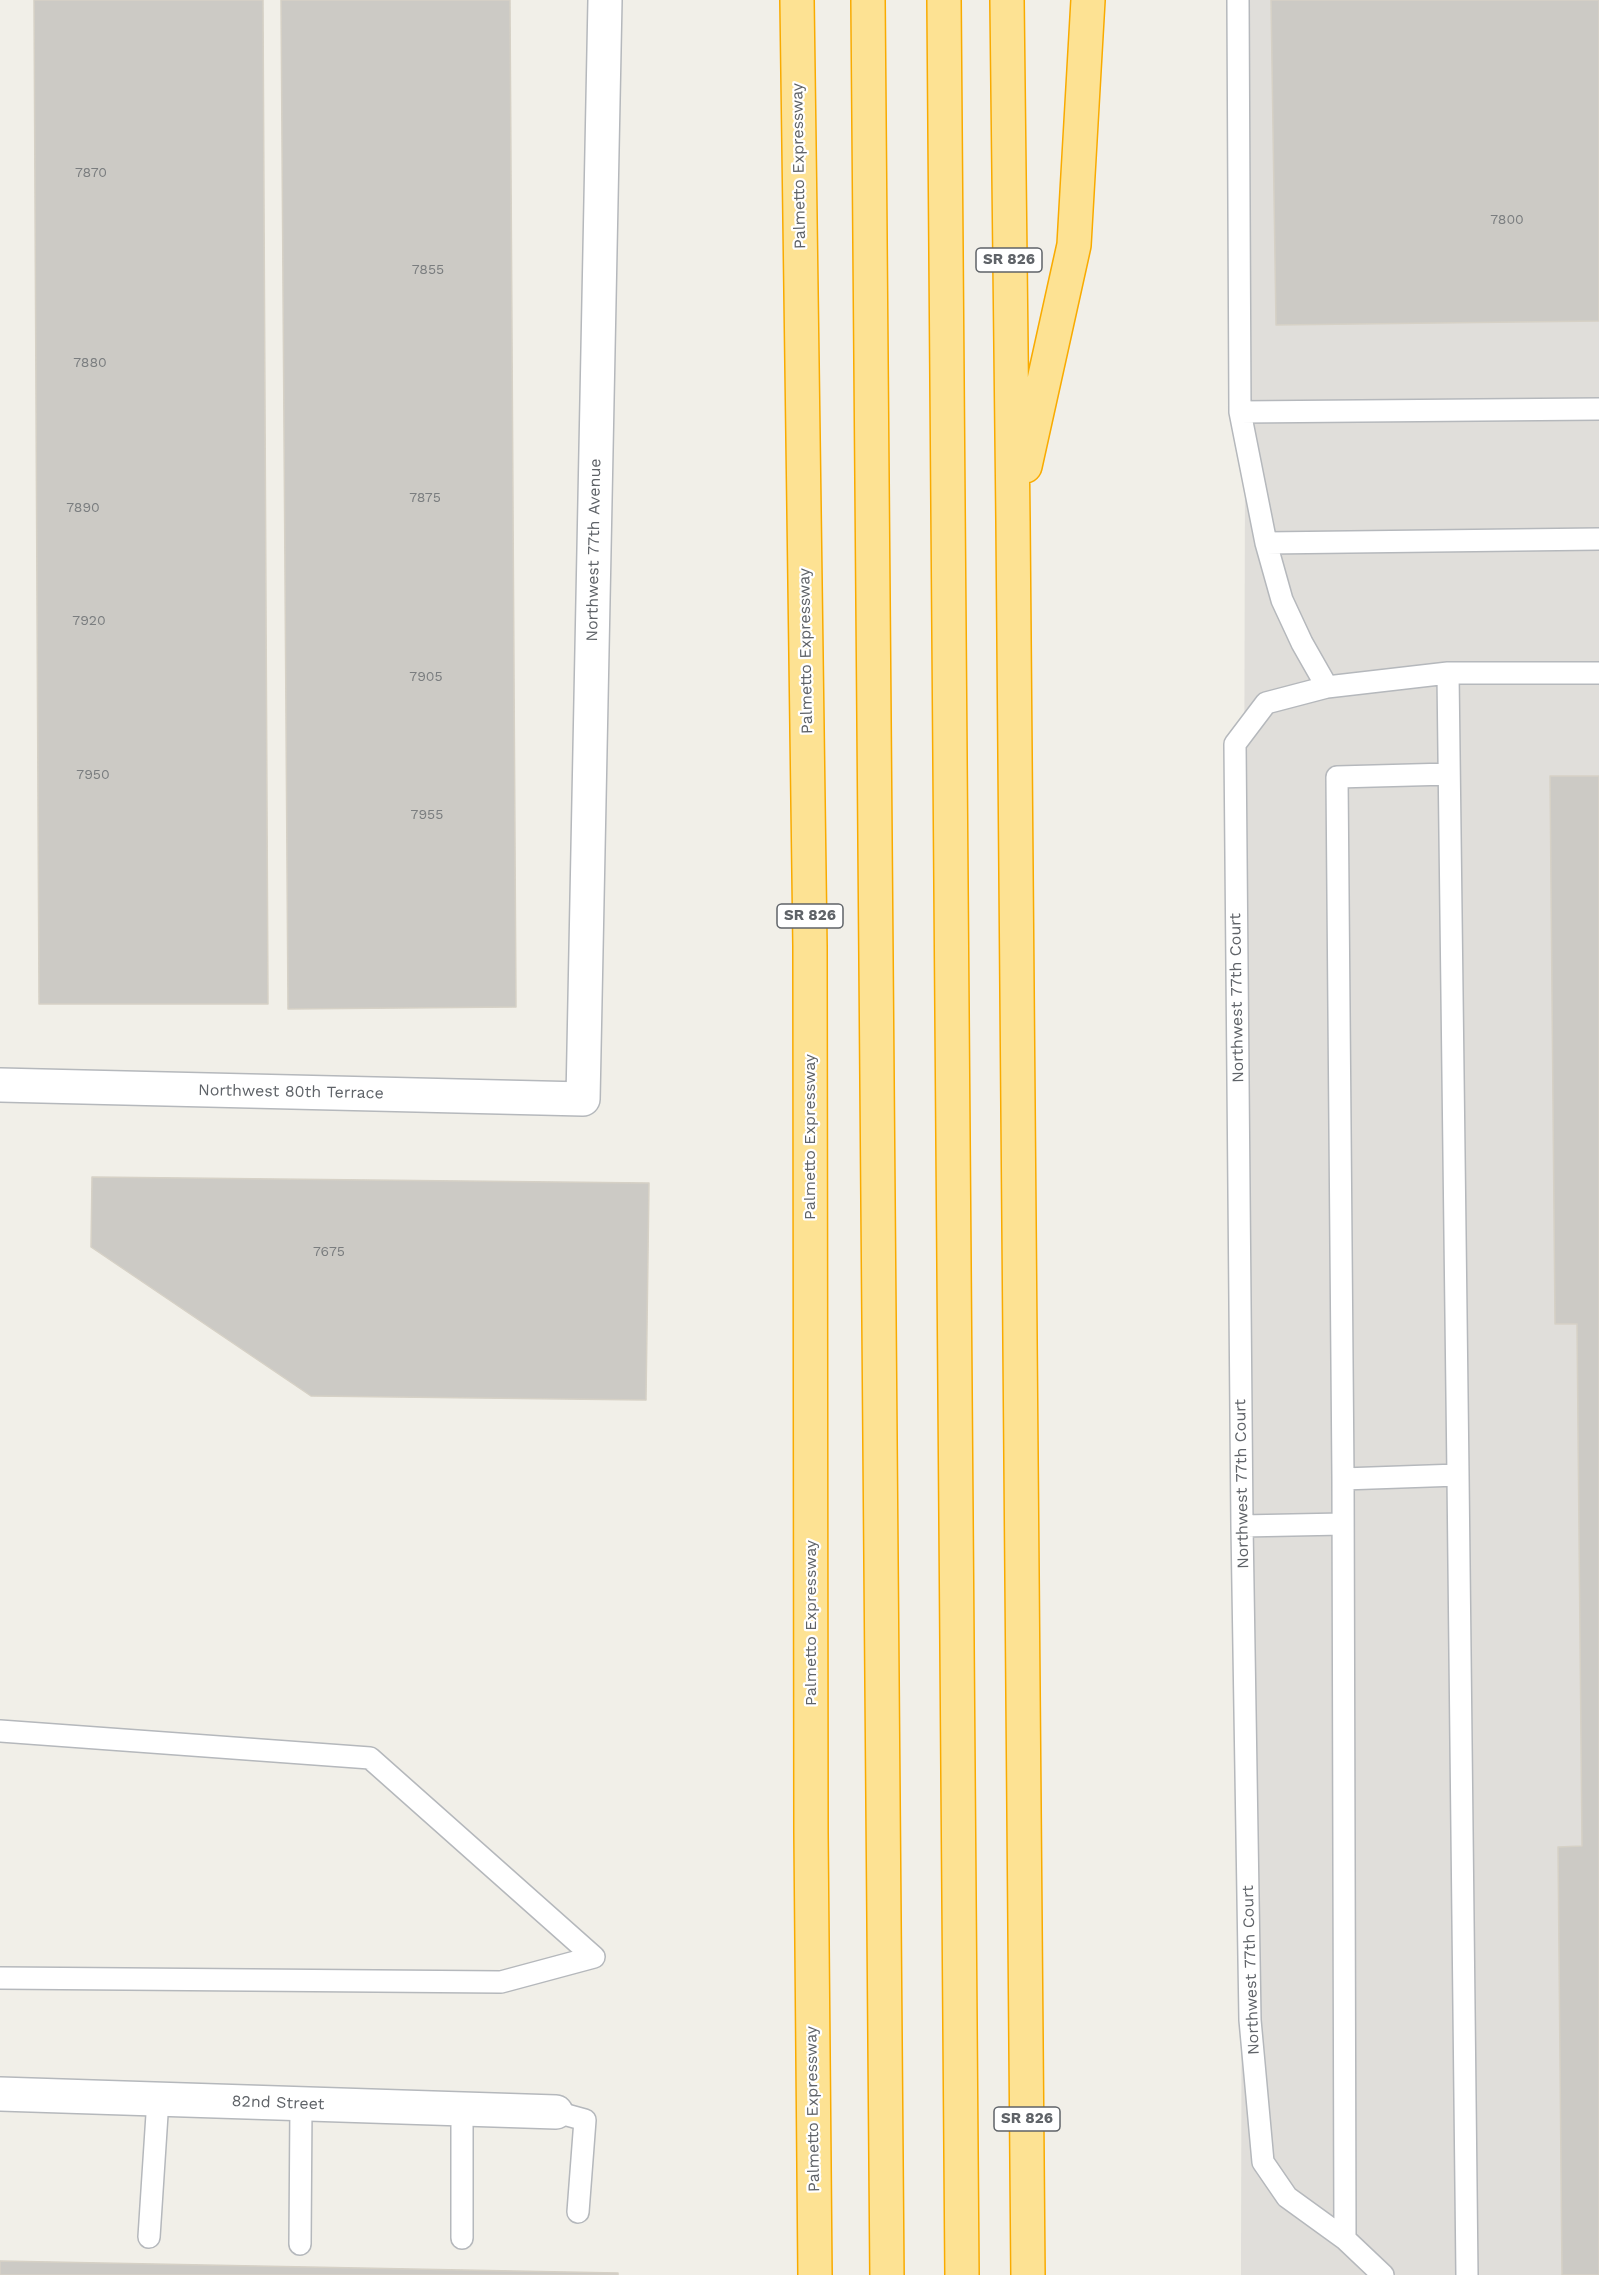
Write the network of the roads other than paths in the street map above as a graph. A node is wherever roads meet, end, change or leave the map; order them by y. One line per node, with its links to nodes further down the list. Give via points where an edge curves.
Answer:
1 (605, 0): 18 (street, Northwest 77th Avenue)
2 (797, 0): 36 (highway, Palmetto Expressway / SR 826, via 810,946)
3 (868, 0): 37 (highway)
4 (944, 0): 38 (highway)
5 (1007, 0): 10 (highway, SR 826)
6 (1088, 0): 10 (highway, via 1074,245)
7 (1238, 0): 9 (lane)
8 (1599, 410): 9 (lane)
9 (1240, 412): 12 (lane)
10 (1013, 521): 35 (highway, SR 826)
11 (1599, 539): 12 (lane)
12 (1266, 543): 15 (lane, via 1282,600)
13 (1448, 673): 14 (lane); 15 (lane); 16 (lane)
14 (1599, 673)
15 (1327, 687): 22 (lane, Northwest 77th Court, via 1266,703 1234,744)
16 (1449, 774): 19 (lane); 20 (lane, via 1337,777)
17 (0, 1085): 18 (street, Northwest 80th Terrace)
18 (583, 1099)
19 (1458, 1475): 20 (lane); 40 (lane)
20 (1343, 1479): 21 (lane)
21 (1343, 1524): 22 (lane); 33 (lane)
22 (1242, 1526): 33 (lane, Northwest 77th Court, via 1250,2020 1263,2162 1287,2197)
23 (0, 1731): 24 (lane, via 370,1758 594,1957 501,1982)
24 (0, 1978)
25 (0, 2094): 26 (street, 82nd Street)
26 (158, 2099): 27 (street, 82nd Street); 31 (lane)
27 (301, 2104): 28 (street, 82nd Street); 34 (lane)
28 (462, 2109): 29 (street, 82nd Street); 32 (lane)
29 (556, 2112): 30 (lane, via 585,2120)
30 (578, 2212)
31 (149, 2237)
32 (462, 2238)
33 (1346, 2239): 39 (lane, Northwest 77th Court)
34 (300, 2244)
35 (1028, 2259)
36 (815, 2275)
37 (887, 2275)
38 (962, 2275)
39 (1383, 2275)
40 (1467, 2275)

